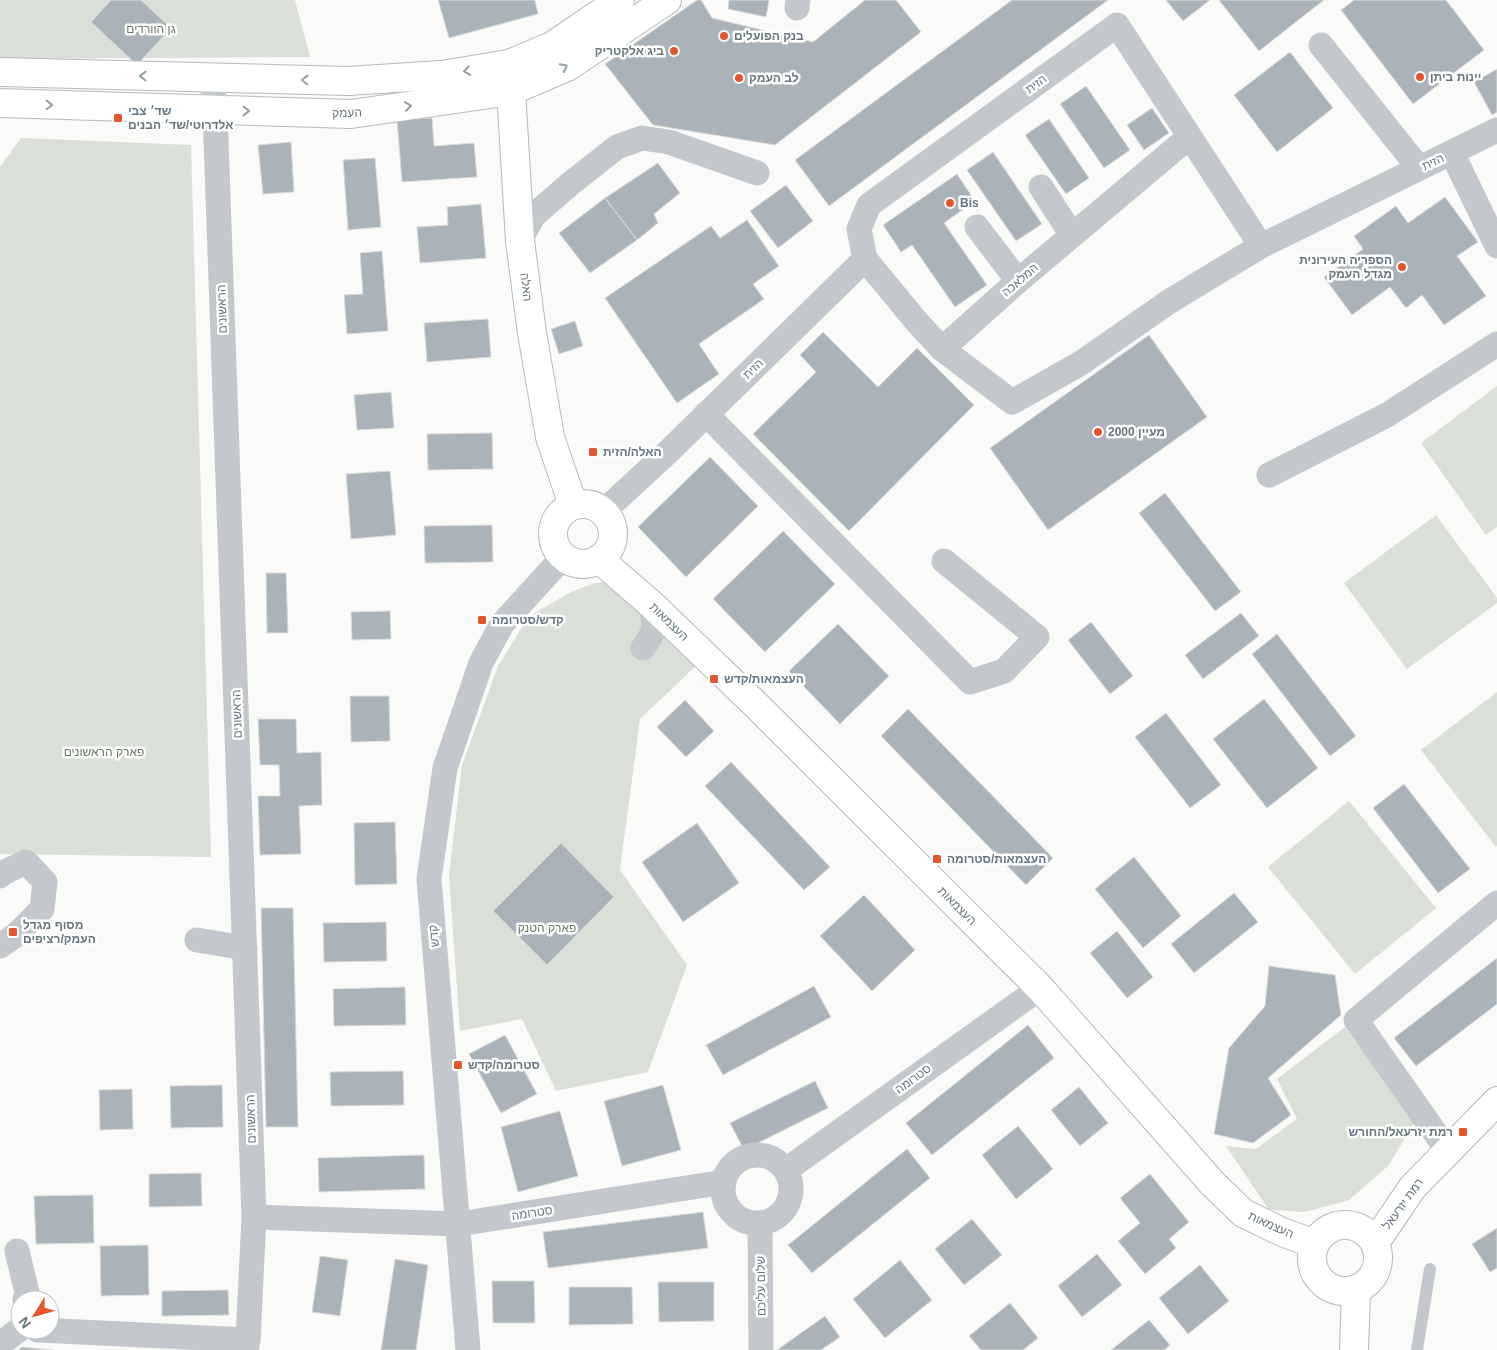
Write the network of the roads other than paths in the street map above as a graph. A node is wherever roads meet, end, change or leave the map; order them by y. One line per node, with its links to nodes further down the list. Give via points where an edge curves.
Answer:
1 (620, 0): 4 (street, via 552,46)
2 (667, 0): 7 (street, העמק, one-way to 2, via 567,67)
3 (1321, 45): 13 (street)
4 (509, 64): 6 (street, one-way to 6, via 441,76 348,81); 7 (street, האלה)
5 (0, 72): 6 (street, one-way to 5)
6 (212, 78): 9 (street, הראשונים)
7 (511, 91): 9 (street, העמק, one-way to 7, via 351,114); 18 (street, האלה)
8 (0, 103): 9 (street, העמק, one-way to 9)
9 (216, 111): 38 (street, הראשונים)
10 (1497, 130): 12 (street, הזית)
11 (1190, 137): 17 (street, המלאכה); 19 (street, הזית); 21 (street, הזית, via 1117,25 869,205 859,229)
12 (1452, 153): 13 (street, הזית); 20 (street)
13 (1419, 168): 19 (street, הזית)
14 (757, 173): 18 (street, via 669,142 642,138 617,148 570,184 533,216)
15 (1042, 186): 17 (street)
16 (977, 227): 22 (street)
17 (1072, 235): 22 (street, המלאכה)
18 (520, 241): 27 (street, האלה, via 550,437)
19 (1261, 246): 24 (street, via 1170,301 1081,363 1012,402)
20 (1497, 246)
21 (865, 259): 24 (street); 25 (street, הזית)
22 (1018, 281): 24 (street, המלאכה)
23 (1497, 344): 26 (street, via 1387,415)
24 (942, 349)
25 (706, 414): 28 (street, הזית); 31 (street, via 970,682 1004,671 1036,637)
26 (1269, 475)
27 (573, 505): 28 (street, via 589,504); 29 (street, via 565,509 554,524 554,542)
28 (603, 512): 30 (street, via 612,527 613,536 606,553)
29 (564, 557): 30 (street, via 581,564); 46 (street, קדש, via 502,624 480,663 445,768 429,879)
30 (599, 559): 32 (street, העצמאות)
31 (944, 560)
32 (651, 604): 33 (street, via 655,625); 39 (street, העצמאות)
33 (643, 648)
34 (0, 876): 37 (street, via 26,862 45,882 42,908 16,935)
35 (1497, 903): 41 (street, via 1356,1020)
36 (196, 940): 38 (street)
37 (0, 946)
38 (245, 948): 44 (street, הראשונים)
39 (1040, 988): 42 (street, סטרומה); 48 (street, העצמאות, via 1243,1213)
40 (1497, 1101): 41 (street, רמת יזרעאל)
41 (1448, 1150): 47 (street, רמת יזרעאל, via 1412,1188 1381,1234)
42 (786, 1170): 43 (street, via 768,1156 746,1157 728,1171); 45 (street, via 791,1193 788,1204 781,1214)
43 (724, 1182): 45 (street, via 726,1202 732,1211 745,1220); 46 (street, סטרומה)
44 (254, 1217): 46 (street, סטרומה); 54 (street, הראשונים)
45 (760, 1223): 56 (street, שלום עליכם)
46 (459, 1224): 55 (street, קדש)
47 (1369, 1235): 48 (street, via 1355,1226 1340,1225 1325,1232); 52 (street, via 1379,1260 1367,1284)
48 (1315, 1244): 52 (street, via 1313,1266 1324,1284 1334,1290)
49 (17, 1252): 51 (street)
50 (1430, 1269): 58 (lane)
51 (26, 1290)
52 (1356, 1290): 57 (street)
53 (60, 1332): 54 (street)
54 (247, 1345)
55 (468, 1350)
56 (762, 1350)
57 (1354, 1350)
58 (1417, 1350)

